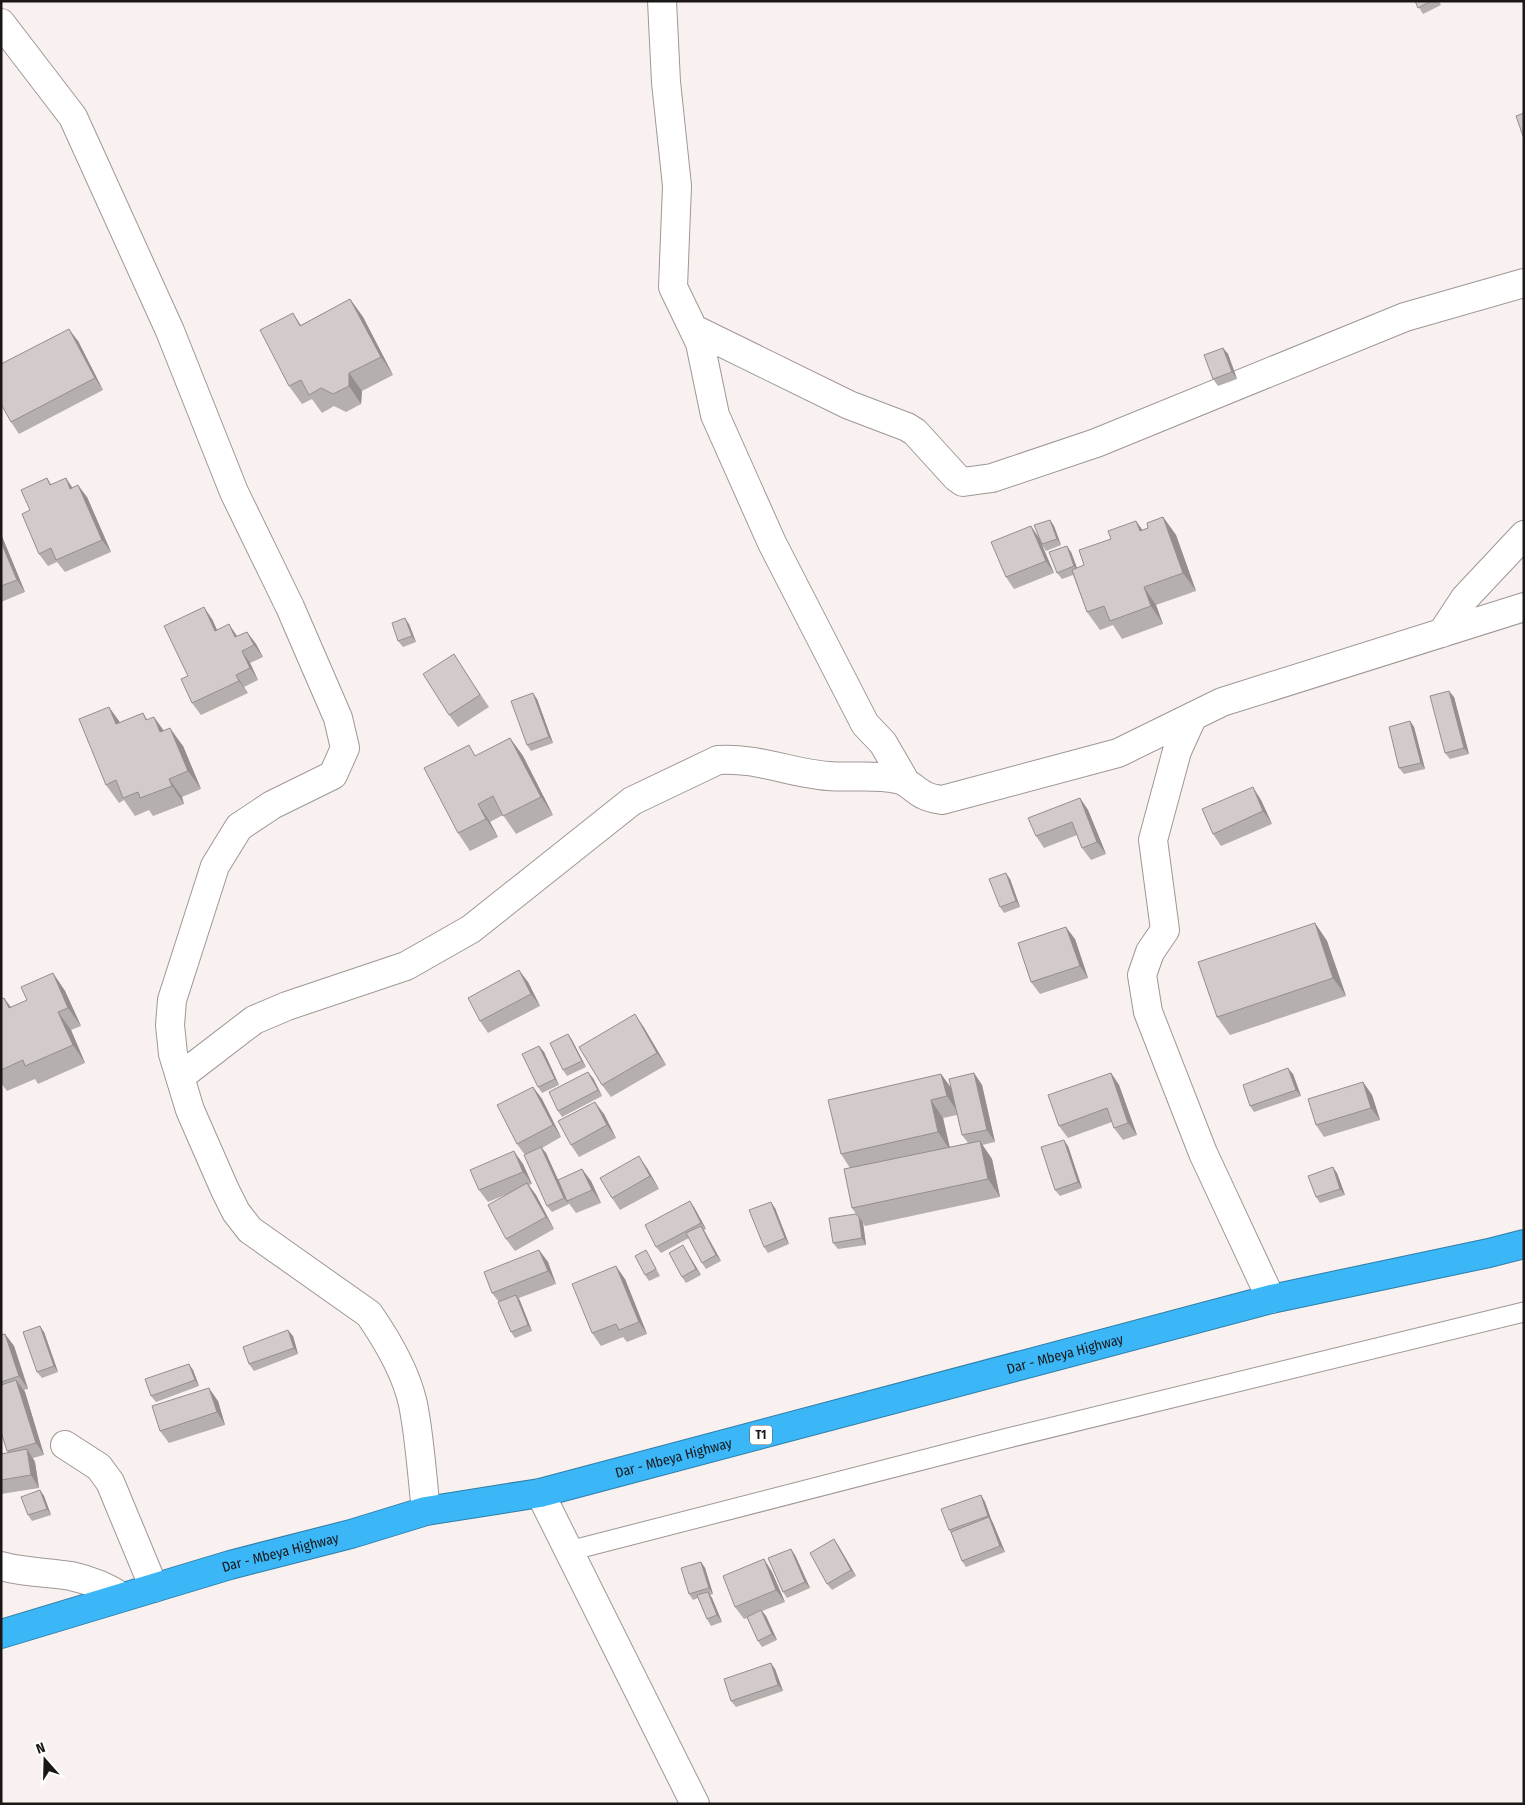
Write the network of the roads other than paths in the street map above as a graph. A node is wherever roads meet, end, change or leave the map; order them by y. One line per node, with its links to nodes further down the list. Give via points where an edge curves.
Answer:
1 (662, 1): 4 (street, via 666,82 677,186 673,287)
2 (1, 23): 10 (street, via 73,117 170,331 234,492 335,709 344,748 328,779 272,805 239,826 215,866 172,1000 173,1054)
3 (1524, 283): 4 (street, via 1405,317 1096,443 992,478 964,482 907,427 849,405)
4 (694, 329): 9 (street, via 700,343 715,415 772,543 865,724 883,743)
5 (1524, 535): 7 (street, via 1465,598)
6 (1524, 607): 7 (street)
7 (1442, 633): 8 (street, via 1222,702)
8 (1193, 716): 9 (street, via 1118,753 942,800 925,796); 12 (street, via 1177,751 1153,840 1165,930 1150,952 1142,975 1148,1012 1203,1152)
9 (905, 781): 10 (street, via 874,776 828,776 765,764 718,760 632,801 471,929 406,966 254,1020)
10 (181, 1076): 16 (street, via 190,1110 221,1181 236,1212 250,1230 369,1314 382,1332 413,1404)
11 (1524, 1244): 12 (highway, Dar - Mbeya Highway / T1)
12 (1270, 1299): 15 (highway, Dar - Mbeya Highway / T1)
13 (1524, 1312): 17 (lane, via 995,1441)
14 (65, 1445): 19 (street, via 99,1467 110,1482)
15 (540, 1493): 16 (highway, Dar - Mbeya Highway / T1); 17 (street)
16 (426, 1512): 19 (highway, Dar - Mbeya Highway / T1)
17 (569, 1551): 22 (street)
18 (1, 1566): 20 (street, via 70,1576)
19 (154, 1588): 20 (highway, Dar - Mbeya Highway / T1)
20 (122, 1597): 21 (highway, Dar - Mbeya Highway / T1)
21 (1, 1634)
22 (695, 1804)

